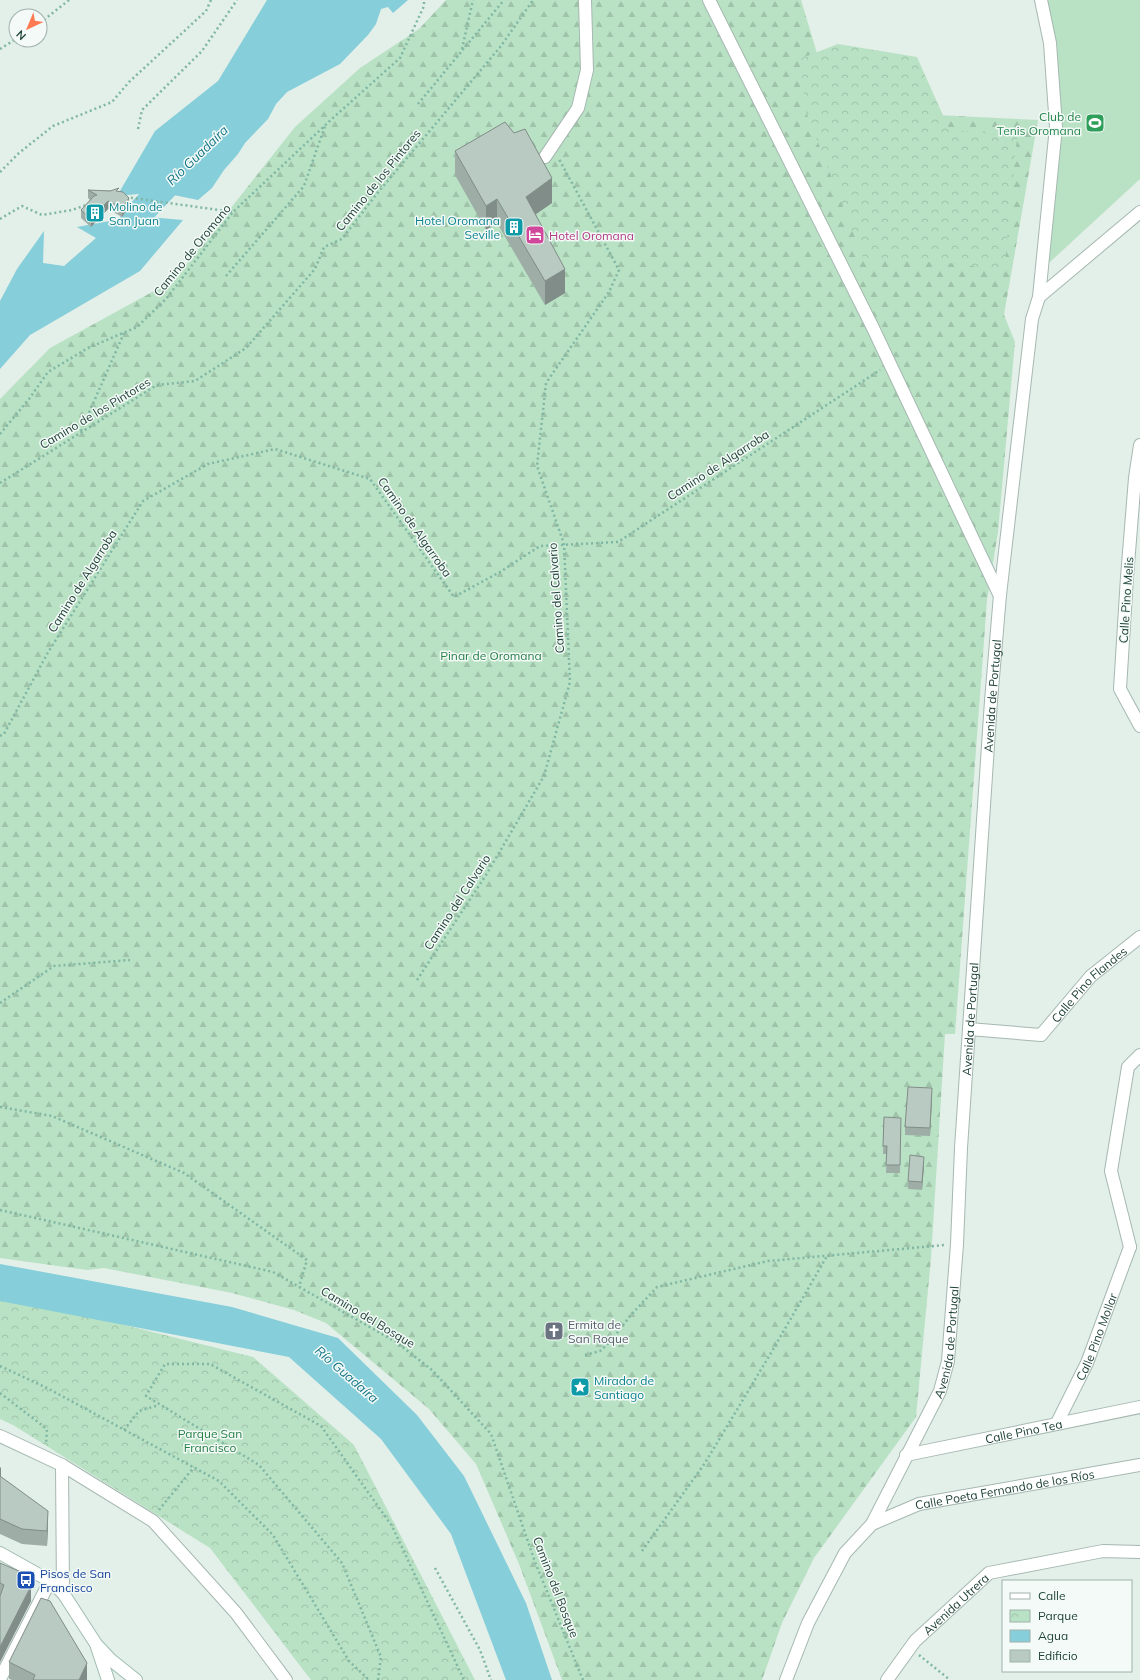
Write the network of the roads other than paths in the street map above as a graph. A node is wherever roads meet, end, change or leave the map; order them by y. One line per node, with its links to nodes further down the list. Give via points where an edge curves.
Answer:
1 (585, 0): 4 (street, via 587,70 578,108)
2 (709, 0): 8 (street, via 890,363)
3 (1041, 0): 6 (street, Avenida de Portugal, via 1050,43 1056,127)
4 (545, 157)
5 (1140, 212): 6 (street)
6 (1039, 297): 8 (street, Avenida de Portugal, via 1032,319)
7 (1140, 445): 9 (street, Calle Pino Melis, via 1127,569 1120,690)
8 (1000, 595): 11 (street, Avenida de Portugal)
9 (1140, 726)
10 (1140, 938): 11 (street, Calle Pino Flandes, via 1091,976 1041,1035)
11 (969, 1029): 17 (street, Avenida de Portugal, via 948,1361 940,1391)
12 (1140, 1055): 13 (street, via 1128,1067 1111,1171)
13 (1135, 1249): 15 (street, Calle Pino Mollar, via 1087,1363)
14 (1140, 1407): 15 (street, Calle Pino Tea)
15 (1057, 1423): 17 (street, Calle Pino Tea)
16 (0, 1436): 19 (street)
17 (906, 1455): 20 (street, Avenida de Portugal)
18 (1140, 1464): 20 (street, Calle Poeta Fernando de los Ríos, via 919,1504)
19 (62, 1465): 24 (street); 29 (street, via 153,1521 236,1612)
20 (872, 1524): 30 (street, Avenida de Portugal, via 845,1553 808,1623)
21 (1140, 1552): 31 (street, Avenida Utrera, via 1103,1551 989,1573 915,1641)
22 (0, 1553): 23 (street)
23 (50, 1581): 24 (street); 26 (street)
24 (63, 1593): 25 (street)
25 (96, 1644): 27 (street); 28 (street)
26 (0, 1679)
27 (108, 1680)
28 (136, 1680)
29 (286, 1680)
30 (786, 1680)
31 (887, 1680)

